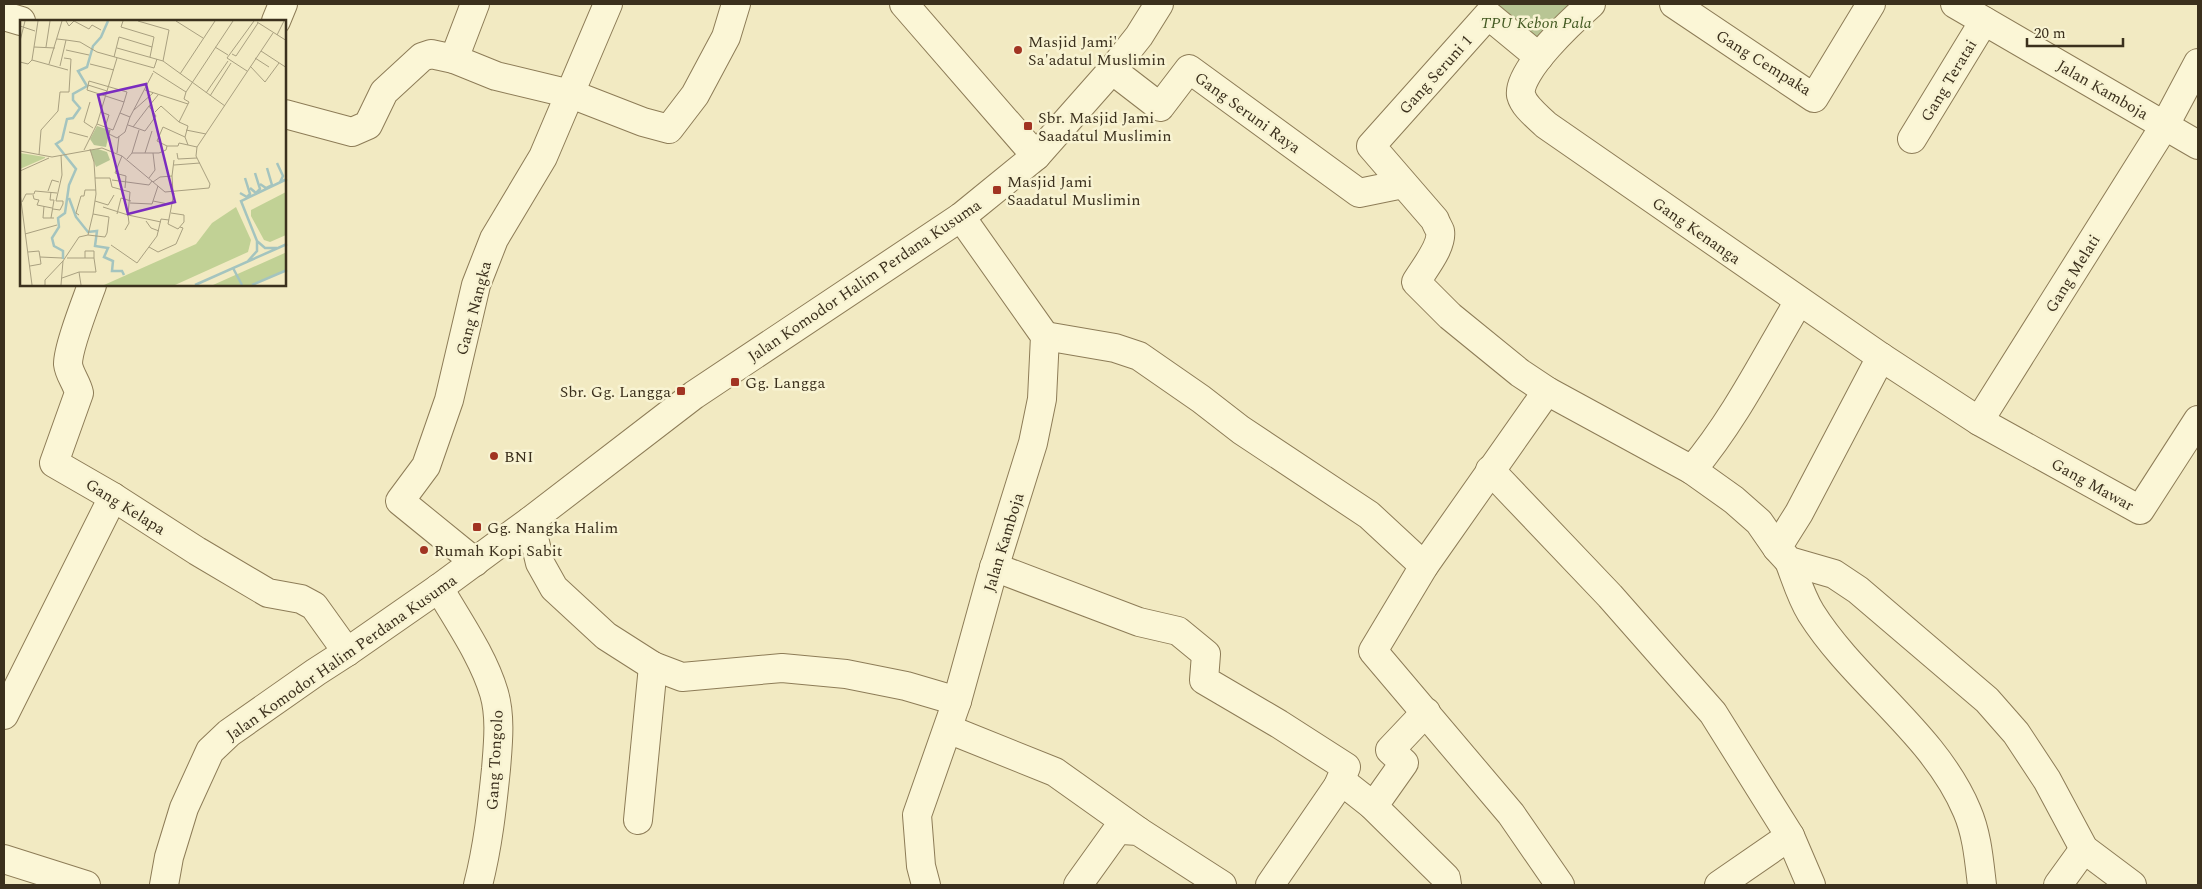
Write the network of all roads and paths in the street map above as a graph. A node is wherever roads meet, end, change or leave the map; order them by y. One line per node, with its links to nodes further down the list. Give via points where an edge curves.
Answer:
1 (282, 4): 12 (street)
2 (476, 4): 16 (street)
3 (608, 4): 19 (street, Gang Nangka)
4 (736, 4): 19 (street, via 726,38 695,95 669,129)
5 (904, 4): 24 (street)
6 (1159, 4): 18 (street, Jalan Komodor Halim Perdana Kusuma, via 1140,36)
7 (1591, 4): 15 (street, Gang Kenanga, via 1564,27)
8 (1674, 4): 9 (street, Gang Cempaka, via 1814,98)
9 (1871, 4)
10 (1955, 4): 14 (street, Jalan Kamboja)
11 (4, 16): 13 (street)
12 (276, 20)
13 (20, 21)
14 (1984, 21): 21 (street, Jalan Kamboja); 22 (street, Gang Teratai)
15 (1539, 57): 25 (street, Gang Seruni 1, via 1488,15 1370,146); 28 (street, Gang Kenanga, via 1522,86 1521,96 1531,111 1546,125)
16 (454, 59): 19 (street, via 496,76); 20 (street, via 431,54 422,57 384,92 368,125 357,131)
17 (2198, 63): 21 (street, Gang Melati)
18 (1112, 70): 24 (street, Jalan Komodor Halim Perdana Kusuma); 25 (street, Gang Seruni Raya, via 1160,107 1189,69 1360,193)
19 (570, 94): 39 (street, Gang Nangka, via 543,156 494,239 476,285 449,400 426,466 400,501)
20 (286, 114)
21 (2165, 125): 23 (street, Jalan Kamboja); 33 (street, Gang Melati)
22 (1912, 139)
23 (2198, 145)
24 (1036, 156): 26 (street, Jalan Komodor Halim Perdana Kusuma)
25 (1403, 184): 31 (street, via 1435,220 1440,231 1432,258 1416,282 1450,316)
26 (961, 217): 29 (street); 37 (street, Jalan Komodor Halim Perdana Kusuma, via 694,395)
27 (92, 286): 36 (street, Gang Kelapa, via 68,361 79,393 54,463)
28 (1799, 301): 30 (street, Gang Kenanga); 35 (street, via 1726,425)
29 (1045, 336): 40 (street, via 1116,348 1139,356 1241,430 1368,515); 41 (street, Jalan Kamboja, via 1042,398 1033,443)
30 (1881, 357): 33 (street, Gang Kenanga); 38 (street, via 1799,513)
31 (1547, 391): 34 (street); 35 (street)
32 (2198, 420): 33 (street, Gang Mawar, via 2140,510)
33 (1979, 421)
34 (1490, 470): 40 (street); 53 (street, via 1610,596 1713,713)
35 (1692, 470): 38 (street, via 1759,522)
36 (113, 497): 43 (street, Gang Kelapa, via 197,552 268,593 301,599 314,606); 47 (street)
37 (530, 522): 39 (street, Jalan Komodor Halim Perdana Kusuma); 44 (street, via 540,563 554,588 606,636)
38 (1783, 554): 54 (street, via 1834,574 1858,590 1987,700 2027,748); 67 (street, via 1802,597 1822,630 1923,742 1955,788 1967,811 1977,844)
39 (475, 562): 42 (street, Jalan Komodor Halim Perdana Kusuma)
40 (1424, 566): 46 (street, via 1373,651)
41 (994, 567): 45 (street, Jalan Kamboja); 49 (street, via 1139,622 1178,631 1206,654 1204,680 1346,767)
42 (439, 588): 43 (street, Jalan Komodor Halim Perdana Kusuma); 58 (street, Gang Tongolo, via 475,652 497,705 492,811)
43 (347, 652): 57 (street, Jalan Komodor Halim Perdana Kusuma, via 229,733 210,751 184,808)
44 (653, 666): 45 (street, via 682,677 782,668 846,674 906,686); 51 (street)
45 (957, 702): 48 (street, Jalan Kamboja)
46 (1426, 712): 50 (street, via 1390,750 1404,763); 64 (street, via 1511,814)
47 (4, 715)
48 (948, 729): 52 (street, via 1055,772); 59 (street, Jalan Kamboja, via 917,815 921,866)
49 (1338, 786): 50 (street, via 1344,783); 62 (street)
50 (1372, 805): 63 (street, via 1446,878)
51 (638, 820)
52 (1138, 831): 60 (street, via 1116,832); 61 (street)
53 (1790, 836): 65 (street); 66 (street)
54 (2084, 849): 68 (street); 69 (street)
55 (4, 859): 56 (street)
56 (86, 885)
57 (164, 885)
58 (478, 885)
59 (926, 885)
60 (1078, 885)
61 (1222, 885)
62 (1270, 885)
63 (1447, 885)
64 (1560, 885)
65 (1719, 885)
66 (1811, 885)
67 (1982, 885)
68 (2058, 885)
69 (2132, 885)

